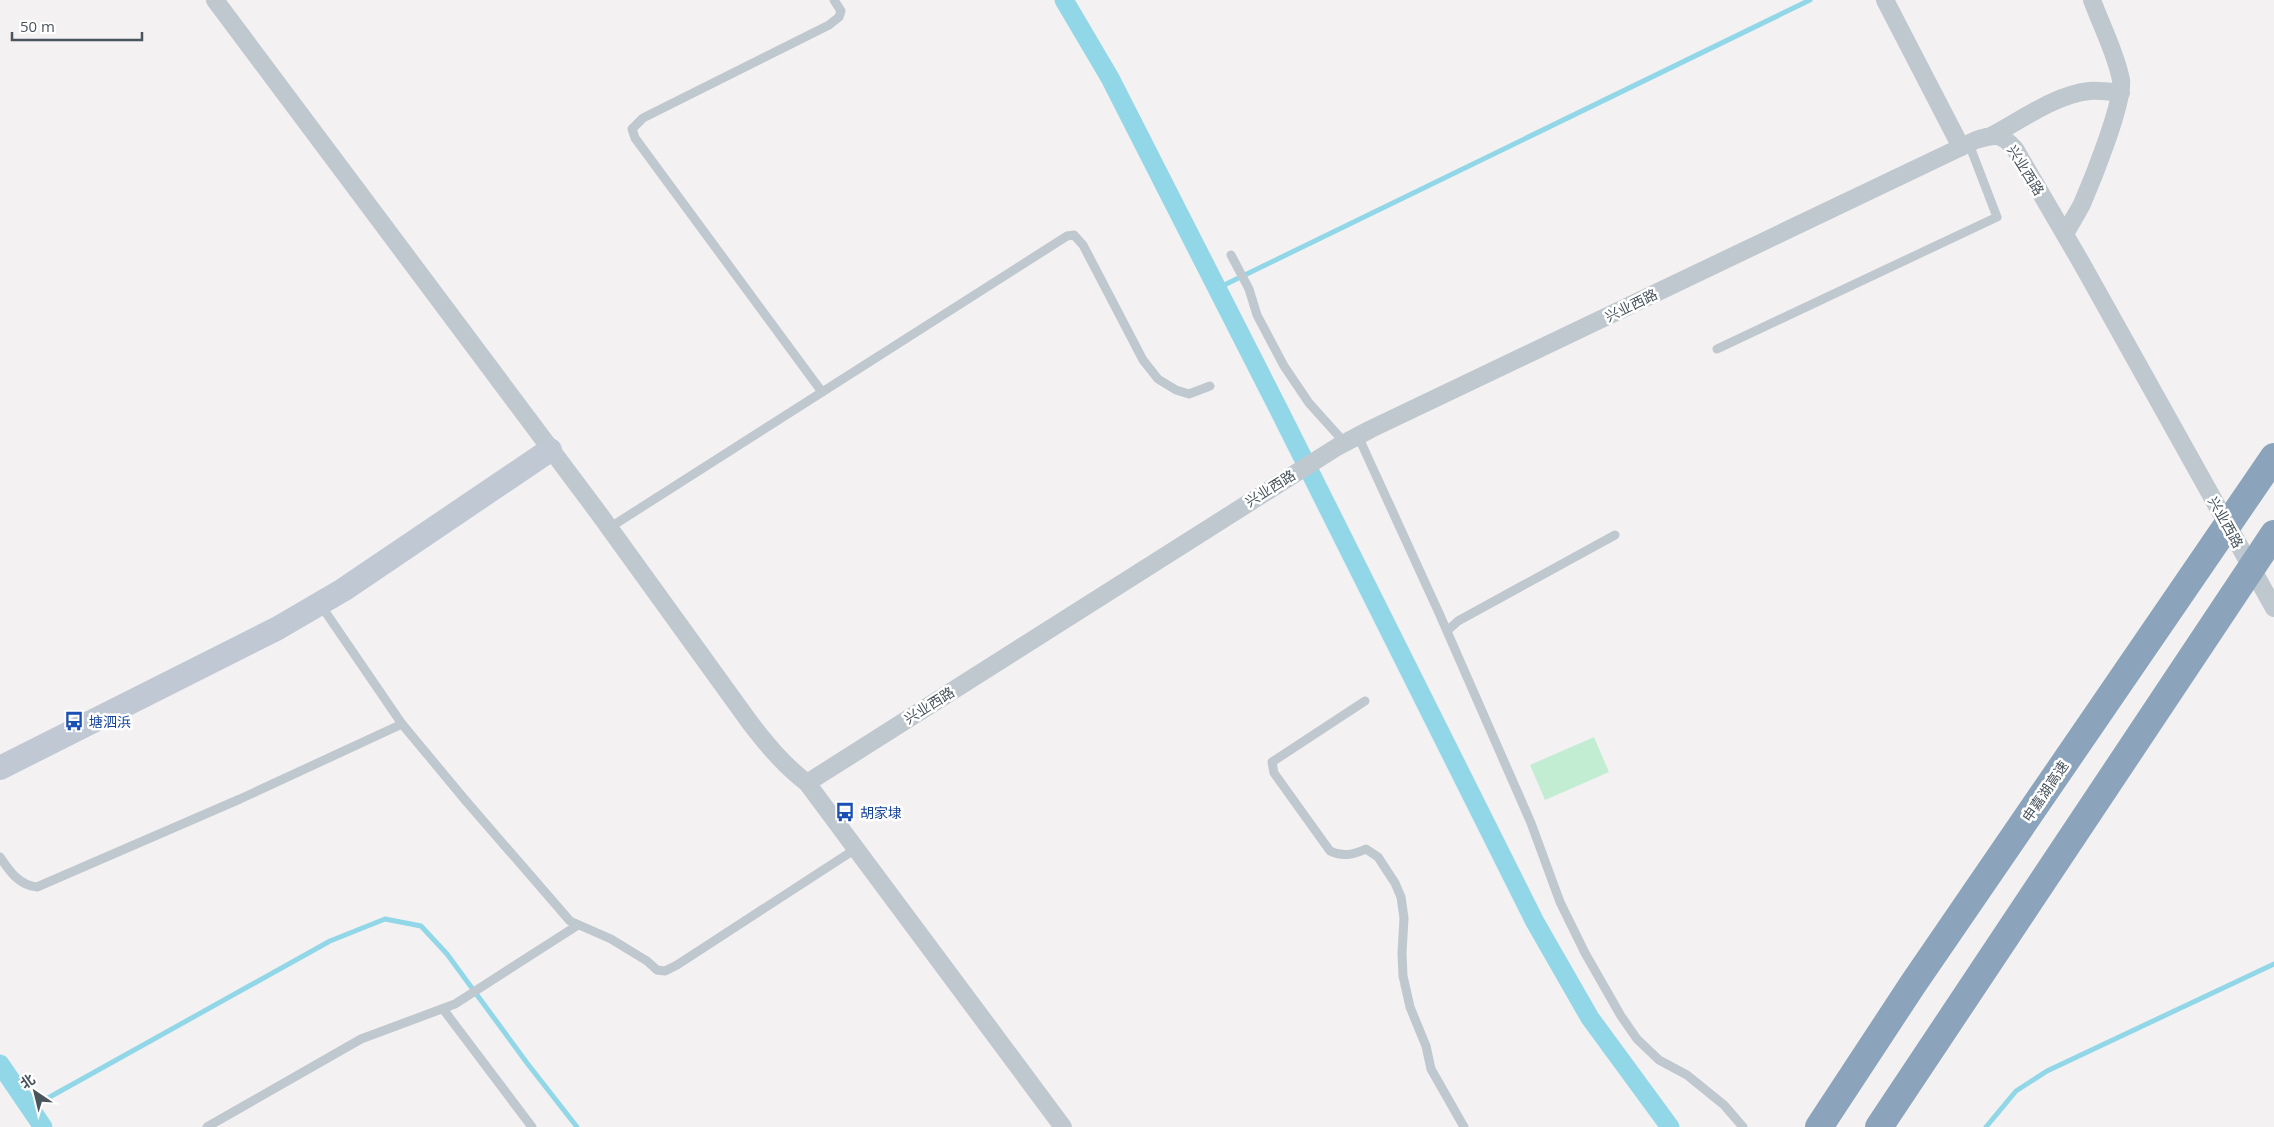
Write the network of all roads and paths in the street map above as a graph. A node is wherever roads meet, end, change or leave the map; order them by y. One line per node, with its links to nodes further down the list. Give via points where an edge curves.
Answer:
1 (215, 0): 14 (street)
2 (834, 0): 12 (lane, via 841,11 829,25 642,118 632,128 635,138)
3 (2094, 1): 5 (street, via 2121,80)
4 (1888, 5): 7 (street)
5 (2121, 93): 6 (street, via 2090,91 2069,96); 8 (street, via 2081,204)
6 (1993, 135): 7 (street, 兴业西路); 8 (street, 兴业西路, via 2005,138 2015,149)
7 (1965, 145): 10 (lane, via 1997,217); 13 (street, 兴业西路)
8 (2064, 234): 20 (street, 兴业西路)
9 (1232, 254): 13 (lane, via 1257,315 1284,366 1309,403)
10 (1717, 349)
11 (1210, 386): 12 (lane, via 1189,394 1158,379 1143,360 1083,245 1074,235 1067,236)
12 (822, 392): 16 (lane)
13 (1346, 442): 21 (lane); 25 (street, 兴业西路)
14 (550, 450): 16 (street); 19 (street)
15 (2274, 457): 35 (highway, 申嘉湖高速, via 1913,984)
16 (609, 528): 25 (street, via 763,739 787,767)
17 (2274, 534): 36 (highway)
18 (1615, 535): 21 (lane, via 1458,621)
19 (320, 604): 23 (lane); 24 (street)
20 (2274, 608)
21 (1447, 632): 34 (lane, via 1531,823 1560,902 1621,1016 1658,1060 1687,1075 1724,1105)
22 (1365, 700): 33 (lane, via 1272,762 1274,773 1330,851 1339,855 1366,850 1378,857 1395,883 1404,918 1403,976 1410,1007 1426,1046 1431,1069)
23 (402, 724): 27 (lane, via 37,887 26,886 10,872); 28 (lane, via 570,921)
24 (0, 768)
25 (807, 783): 26 (street)
26 (857, 848): 28 (lane, via 665,971 657,970 611,939); 32 (street)
27 (0, 857)
28 (578, 925): 29 (lane, via 455,1004)
29 (443, 1008): 30 (lane, via 361,1039); 31 (lane)
30 (207, 1127)
31 (532, 1127)
32 (1063, 1127)
33 (1464, 1127)
34 (1743, 1127)
35 (1819, 1127)
36 (1879, 1127)

